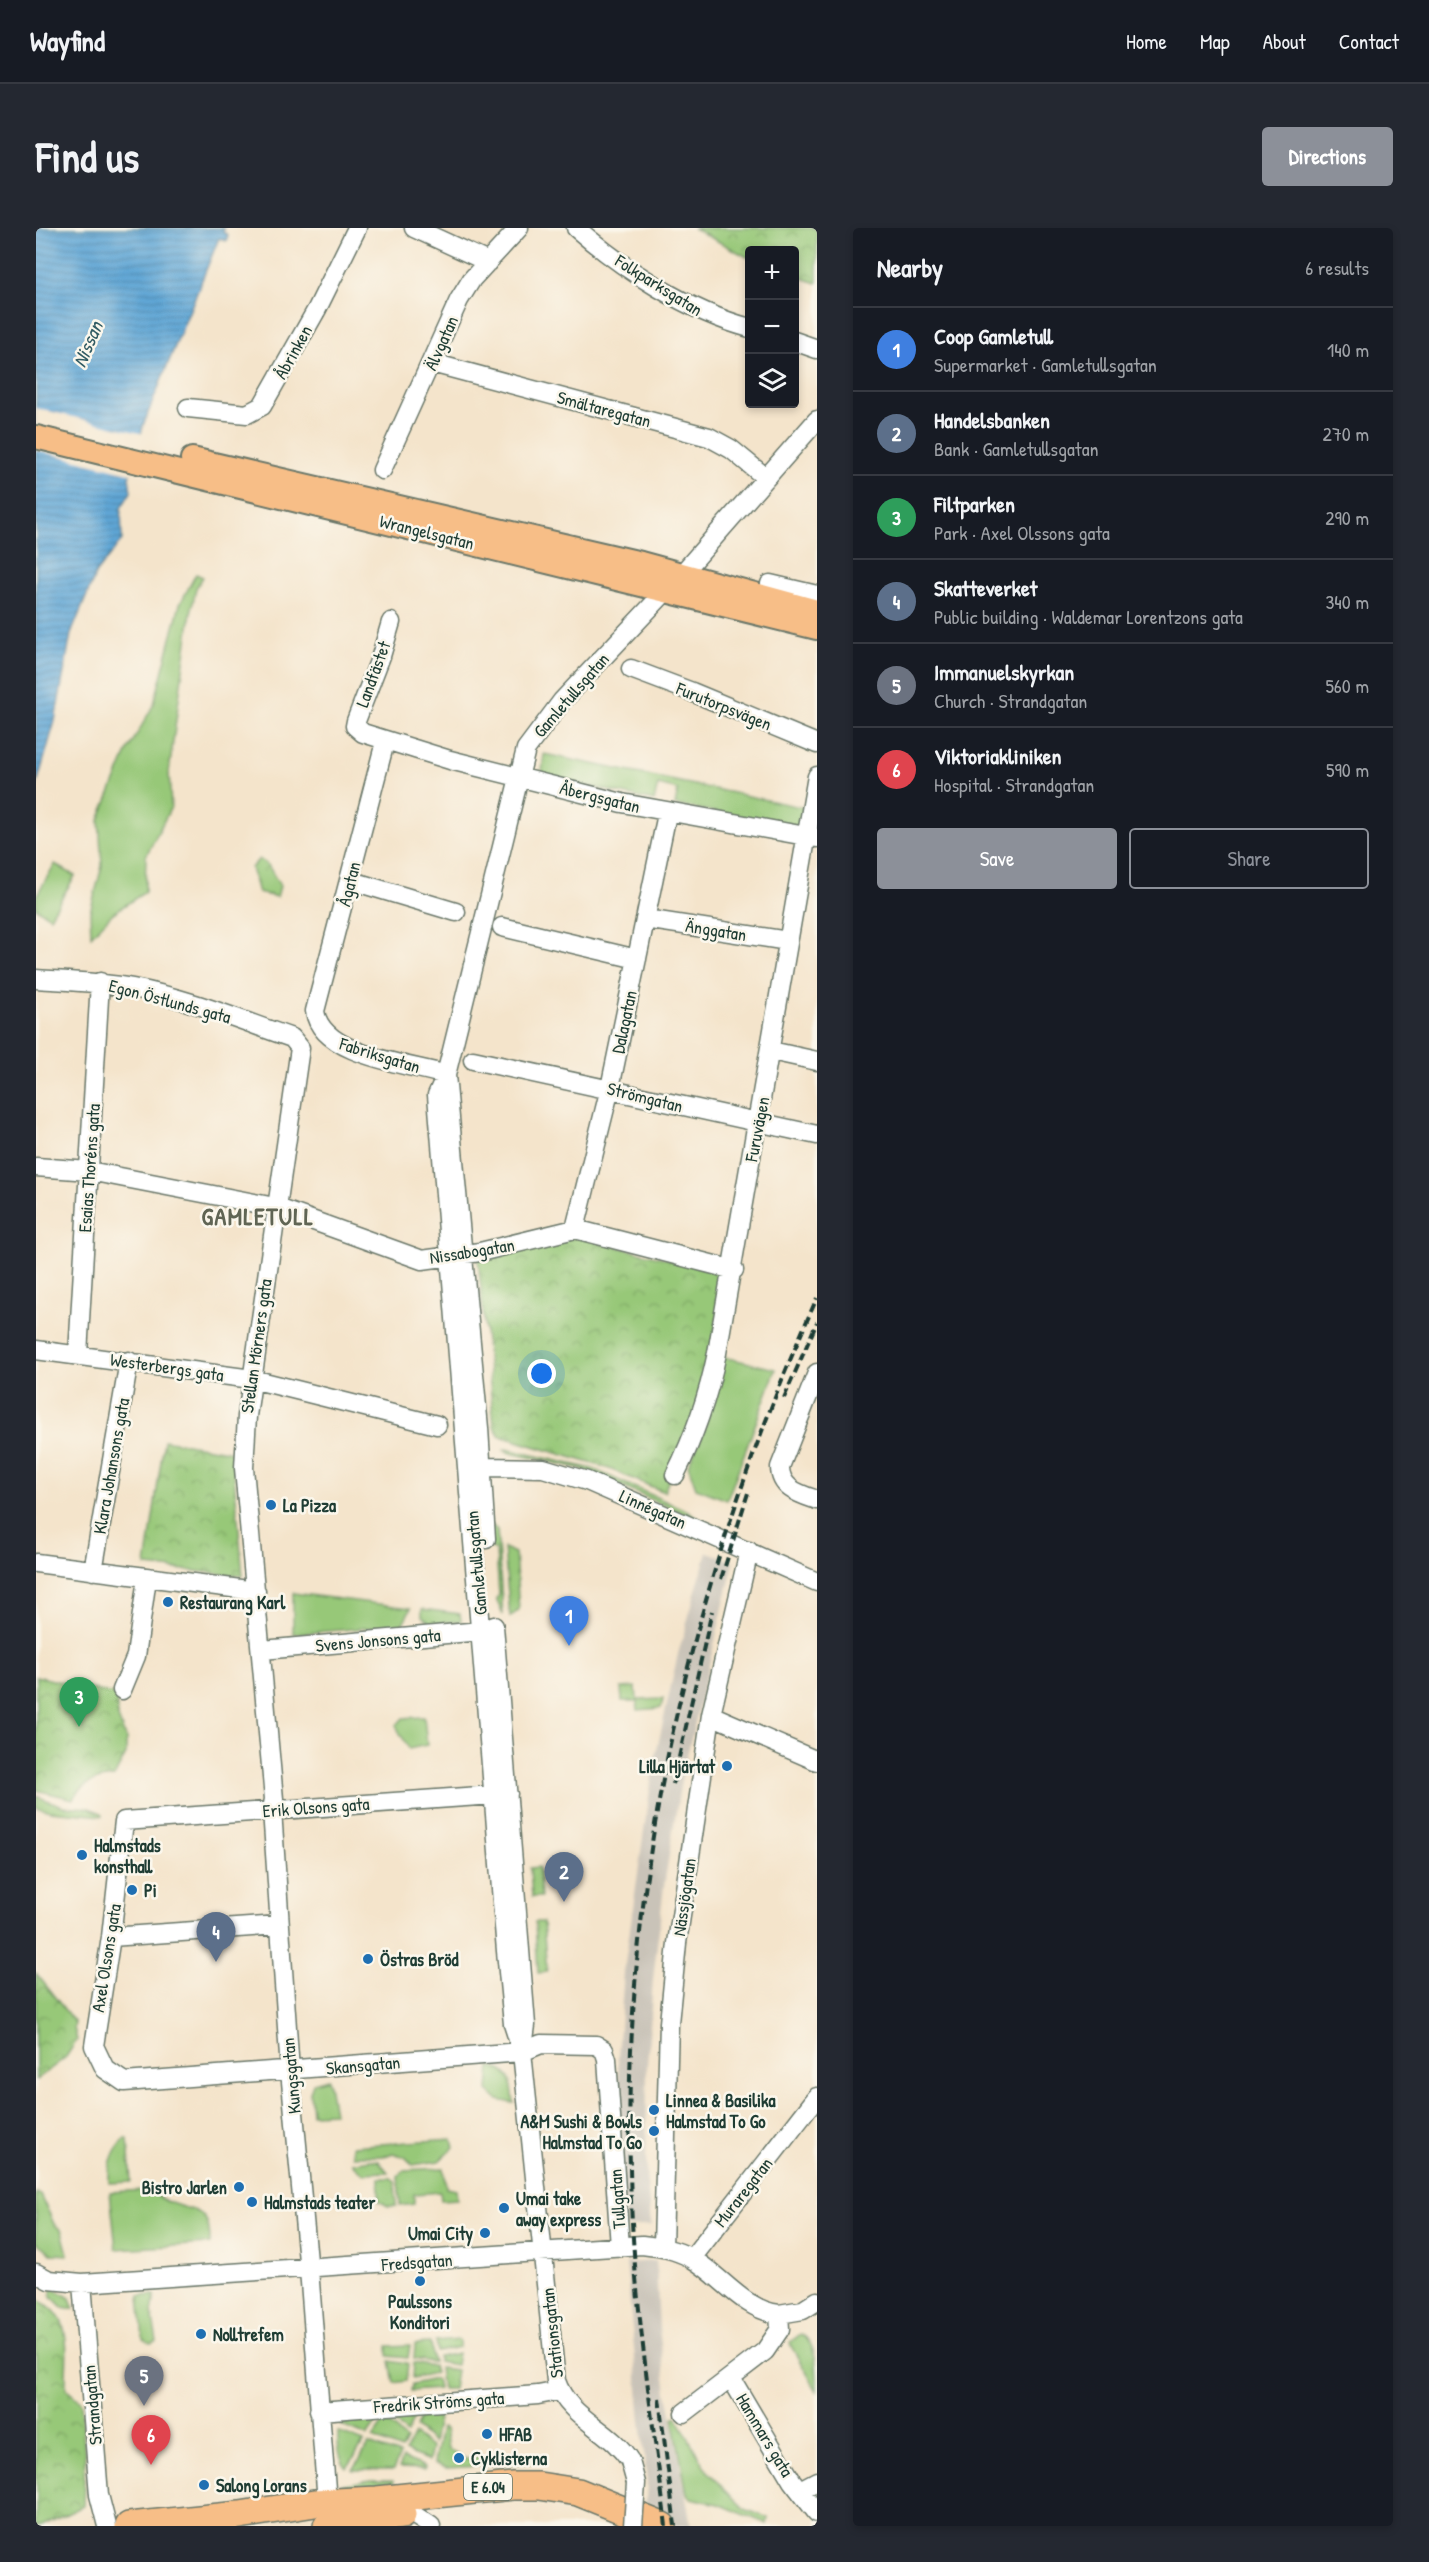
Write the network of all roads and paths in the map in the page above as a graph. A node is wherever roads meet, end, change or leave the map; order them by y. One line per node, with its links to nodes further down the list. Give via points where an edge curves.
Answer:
1 (357, 228): 10 (street, Åbrinken, via 261,406 247,414)
2 (414, 228): 5 (street)
3 (519, 228): 5 (street, Älvgatan)
4 (576, 228): 6 (street, Folkparksgatan, via 703,314)
5 (488, 262): 9 (street, Älvgatan, via 459,300)
6 (745, 327)
7 (799, 342): 8 (street)
8 (817, 349)
9 (432, 363): 15 (street, Älvgatan); 16 (street, Smältaregatan, via 709,437 731,449)
10 (188, 408)
11 (817, 420): 16 (street, Gamletullsgatan)
12 (36, 421): 14 (main road, Wrangelsgatan)
13 (36, 437): 14 (main road, Wrangelsgatan)
14 (185, 465): 17 (main road, Wrangelsgatan, via 641,563); 19 (main road, Wrangelsgatan)
15 (382, 470)
16 (765, 477): 17 (street, Gamletullsgatan)
17 (681, 575): 19 (street, Gamletullsgatan); 21 (main road, Wrangelsgatan)
18 (770, 585): 20 (street)
19 (665, 591): 23 (main road, Wrangelsgatan); 28 (street, Gamletullsgatan, via 542,724 526,749)
20 (817, 595)
21 (817, 611)
22 (391, 622): 25 (street, Landfästet, via 355,726)
23 (817, 628)
24 (631, 669): 26 (street, Furutorpsvägen)
25 (386, 742): 28 (street, Åbergsgatan); 31 (street, Ågatan)
26 (817, 744)
27 (817, 776): 30 (street, Furuvägen)
28 (518, 778): 29 (street, Åbergsgatan); 44 (street, Gamletullsgatan)
29 (667, 814): 30 (street, Åbergsgatan); 33 (street, Dalagatan)
30 (812, 837): 35 (street, Furuvägen)
31 (349, 880): 32 (street); 39 (street, Ågatan, via 315,1011)
32 (456, 912)
33 (645, 919): 35 (street, Änggatan); 36 (street, Dalagatan)
34 (502, 927): 36 (street)
35 (788, 941): 41 (street, Furuvägen)
36 (637, 959): 45 (street, Dalagatan)
37 (36, 979): 38 (street, Egon Östlunds gata)
38 (100, 982): 40 (street, Egon Östlunds gata, via 202,1007 292,1038); 49 (street, Esaias Thoréns gata)
39 (318, 1026): 44 (street, Fabriksgatan, via 332,1040 350,1049)
40 (298, 1045): 50 (street, Stellan Mörners gata, via 300,1057)
41 (771, 1051): 43 (street); 46 (street, Furuvägen)
42 (473, 1060): 45 (street, Strömgatan)
43 (817, 1061)
44 (446, 1075): 52 (street, Gamletullsgatan)
45 (610, 1088): 46 (street, Strömgatan); 51 (street, Dalagatan)
46 (759, 1124): 47 (street, Strömgatan); 53 (street, Furuvägen)
47 (817, 1135)
48 (36, 1167): 49 (street, Nissabogatan)
49 (89, 1171): 50 (street, Nissabogatan); 55 (street, Esaias Thoréns gata)
50 (275, 1207): 52 (street, Nissabogatan, via 422,1260); 58 (street, Stellan Mörners gata)
51 (575, 1229): 52 (street, Nissabogatan); 53 (street, Nissabogatan)
52 (456, 1256): 60 (street, Gamletullsgatan); 69 (street, Gamletullsgatan)
53 (734, 1270): 61 (street, Furuvägen, via 706,1404)
54 (36, 1350): 55 (street, Westerbergs gata)
55 (78, 1354): 56 (street, Westerbergs gata)
56 (129, 1361): 58 (street, Westerbergs gata); 65 (street, Klara Johansons gata)
57 (817, 1373): 62 (street, via 780,1467 780,1474 790,1488)
58 (252, 1379): 59 (street, Westerbergs gata); 68 (street, Stellan Mörners gata, via 244,1468)
59 (437, 1425)
60 (482, 1467): 63 (street, Linnégatan, via 543,1468 587,1480); 69 (street, Gamletullsgatan)
61 (675, 1475)
62 (816, 1500)
63 (749, 1551): 67 (street, Linnégatan); 72 (street, Nässjögatan)
64 (36, 1563): 65 (street)
65 (93, 1571): 66 (street)
66 (147, 1578): 68 (street); 71 (street, via 135,1656)
67 (817, 1582)
68 (255, 1590): 70 (street, Stellan Mörners gata)
69 (488, 1630): 70 (street, Svens Jonsons gata); 74 (street, Gamletullsgatan)
70 (262, 1650): 75 (street, Kungsgatan)
71 (122, 1690)
72 (711, 1715): 73 (street); 85 (street, Nässjögatan, via 669,2023)
73 (817, 1761)
74 (501, 1794): 75 (street, Erik Olsons gata); 80 (street, Gamletullsgatan, via 526,2025)
75 (272, 1810): 76 (street, Erik Olsons gata); 77 (street, Kungsgatan)
76 (124, 1821): 78 (street, Axel Olsons gata)
77 (279, 1924): 78 (street); 81 (street, Kungsgatan)
78 (111, 1936): 82 (street, Axel Olsons gata, via 94,2046 105,2069)
79 (600, 2046): 80 (street, Skansgatan, via 541,2044); 84 (street, Tullgatan, via 607,2059)
80 (522, 2052): 81 (street, Skansgatan); 86 (street, Gamletullsgatan)
81 (290, 2071): 82 (street, Skansgatan); 88 (street, Kungsgatan)
82 (124, 2082)
83 (817, 2097): 87 (street, Muraregatan)
84 (620, 2247): 85 (street, Fredsgatan); 86 (street, Fredsgatan)
85 (663, 2247): 87 (street, Fredsgatan)
86 (544, 2253): 88 (street, Fredsgatan); 94 (street, Stationsgatan)
87 (692, 2258): 92 (street, Fredsgatan, via 754,2306)
88 (308, 2268): 90 (street, Fredsgatan); 95 (street, Kungsgatan)
89 (36, 2273): 90 (street, Fredsgatan, via 49,2280)
90 (82, 2283): 104 (street, Strandgatan, via 99,2495)
91 (817, 2301): 92 (street, via 802,2310)
92 (779, 2314): 93 (street, via 780,2329 770,2345)
93 (731, 2378): 96 (street); 98 (street, Hammars gata)
94 (559, 2391): 95 (street, Fredrik Ströms gata); 108 (street, Stationsgatan, bridge, via 579,2416 630,2461 636,2483)
95 (319, 2411): 101 (street, Kungsgatan)
96 (684, 2413)
97 (817, 2481): 98 (street, Hammars gata)
98 (800, 2490): 100 (street, Hammars gata)
99 (542, 2495): 102 (highway, E 6.04); 102 (highway, E 6.04, via 476,2488); 107 (highway, E 6.04); 109 (highway, E 6.04, via 596,2497)
100 (817, 2513)
101 (327, 2514): 102 (highway, E 6.04); 103 (highway, E 6.04)
102 (402, 2514): 103 (highway, E 6.04); 106 (highway, E 6.04)
103 (240, 2515): 105 (highway, E 6.04)
104 (107, 2526)
105 (129, 2526)
106 (356, 2526)
107 (617, 2526)
108 (633, 2526)
109 (662, 2526)

